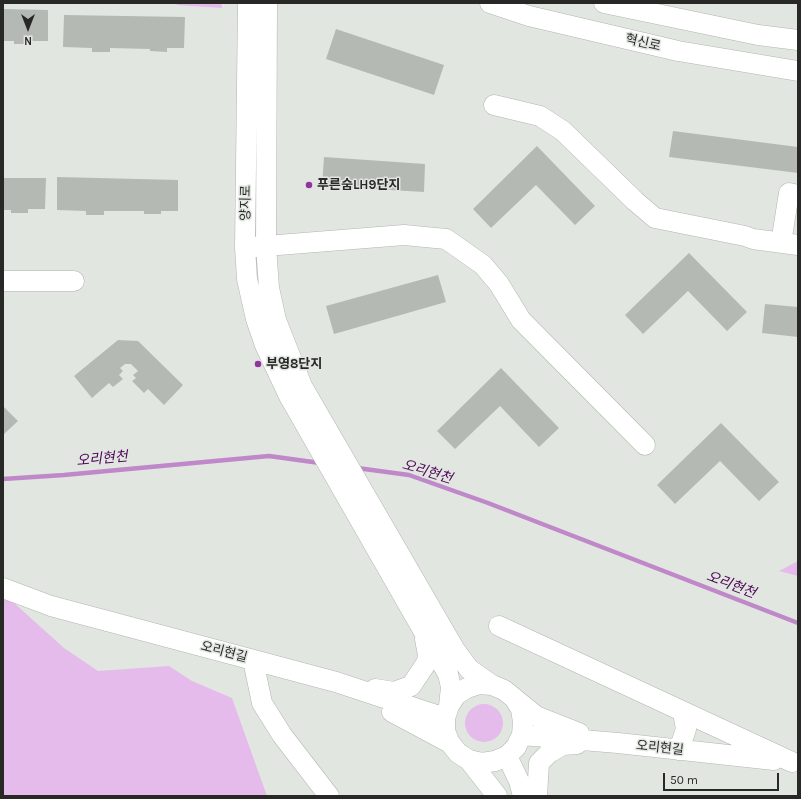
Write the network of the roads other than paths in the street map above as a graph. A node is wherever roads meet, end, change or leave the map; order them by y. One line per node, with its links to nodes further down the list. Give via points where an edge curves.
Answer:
1 (248, 3): 11 (street, 양지로)
2 (267, 3): 10 (street, 양지로)
3 (490, 3): 6 (street, 혁신로, via 529,16 678,51)
4 (604, 3): 5 (street, via 758,35)
5 (798, 40)
6 (798, 71)
7 (494, 105): 9 (street, via 540,116 564,131 635,202 655,218 745,236 753,240)
8 (798, 195): 9 (street, via 789,194)
9 (790, 244)
10 (266, 246): 11 (street); 14 (street, 양지로, via 269,288); 15 (street, via 404,235 446,239 484,264 521,320)
11 (245, 248): 14 (street, 양지로, via 247,279 265,345)
12 (3, 281): 13 (street)
13 (74, 281)
14 (296, 391): 16 (street)
15 (645, 445)
16 (397, 567): 19 (street); 22 (street, via 469,669)
17 (3, 588): 20 (street, 오리현길, via 51,606)
18 (499, 626): 25 (street)
19 (423, 631): 21 (street, via 428,647 427,662 412,686 394,692); 24 (street, via 448,674 451,687)
20 (253, 660): 21 (street, 오리현길); 33 (street, via 262,703 282,735)
21 (336, 682): 24 (street, 오리현길); 27 (street)
22 (492, 685): 23 (street); 24 (street, via 479,684 467,688 456,695)
23 (514, 698): 26 (street, via 521,709); 28 (street, via 536,716 573,731)
24 (447, 712): 27 (street, via 445,731)
25 (683, 712): 29 (street, via 686,729); 32 (street)
26 (522, 735): 28 (street, 오리현길); 30 (street)
27 (450, 743): 31 (street, via 458,753)
28 (618, 743): 29 (street, 오리현길); 36 (street, via 563,745 550,753 539,763)
29 (679, 750): 32 (street, 오리현길)
30 (507, 756): 31 (street, via 482,763); 35 (street)
31 (469, 760): 34 (street)
32 (795, 762)
33 (329, 796)
34 (497, 796)
35 (523, 796)
36 (537, 796)

